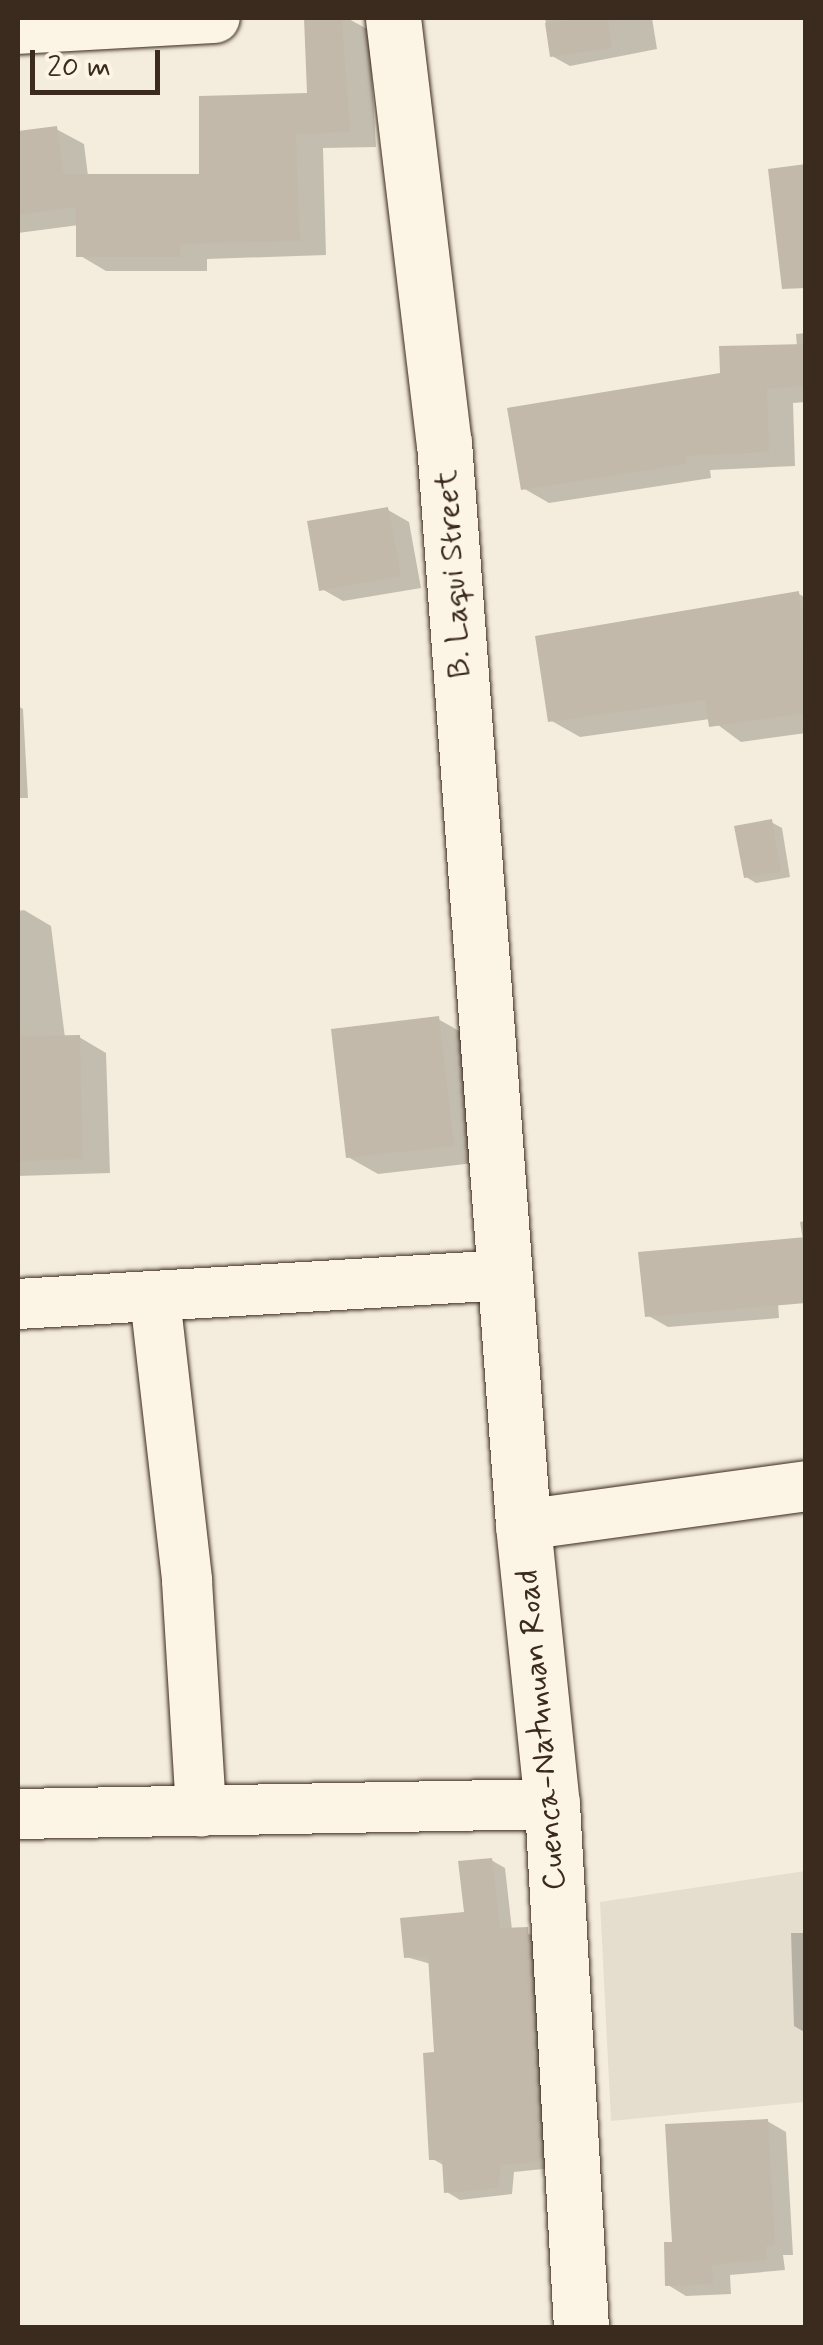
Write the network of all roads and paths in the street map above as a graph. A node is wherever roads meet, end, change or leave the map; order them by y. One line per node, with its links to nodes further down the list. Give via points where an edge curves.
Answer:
1 (215, 18): 3 (street)
2 (393, 18): 4 (main road, B. Laqui Street, via 444,442)
3 (18, 29)
4 (498, 1132): 5 (main road, Cuenca-Natunuan Road)
5 (506, 1274): 6 (street); 9 (main road, Cuenca-Natunuan Road)
6 (155, 1298): 7 (street); 11 (street, via 186,1581)
7 (18, 1304)
8 (806, 1486): 9 (street)
9 (523, 1524): 10 (main road, Cuenca-Natunuan Road)
10 (552, 1804): 11 (street); 13 (main road, Cuenca-Natunuan Road)
11 (201, 1812): 12 (street)
12 (18, 1814)
13 (582, 2328)

